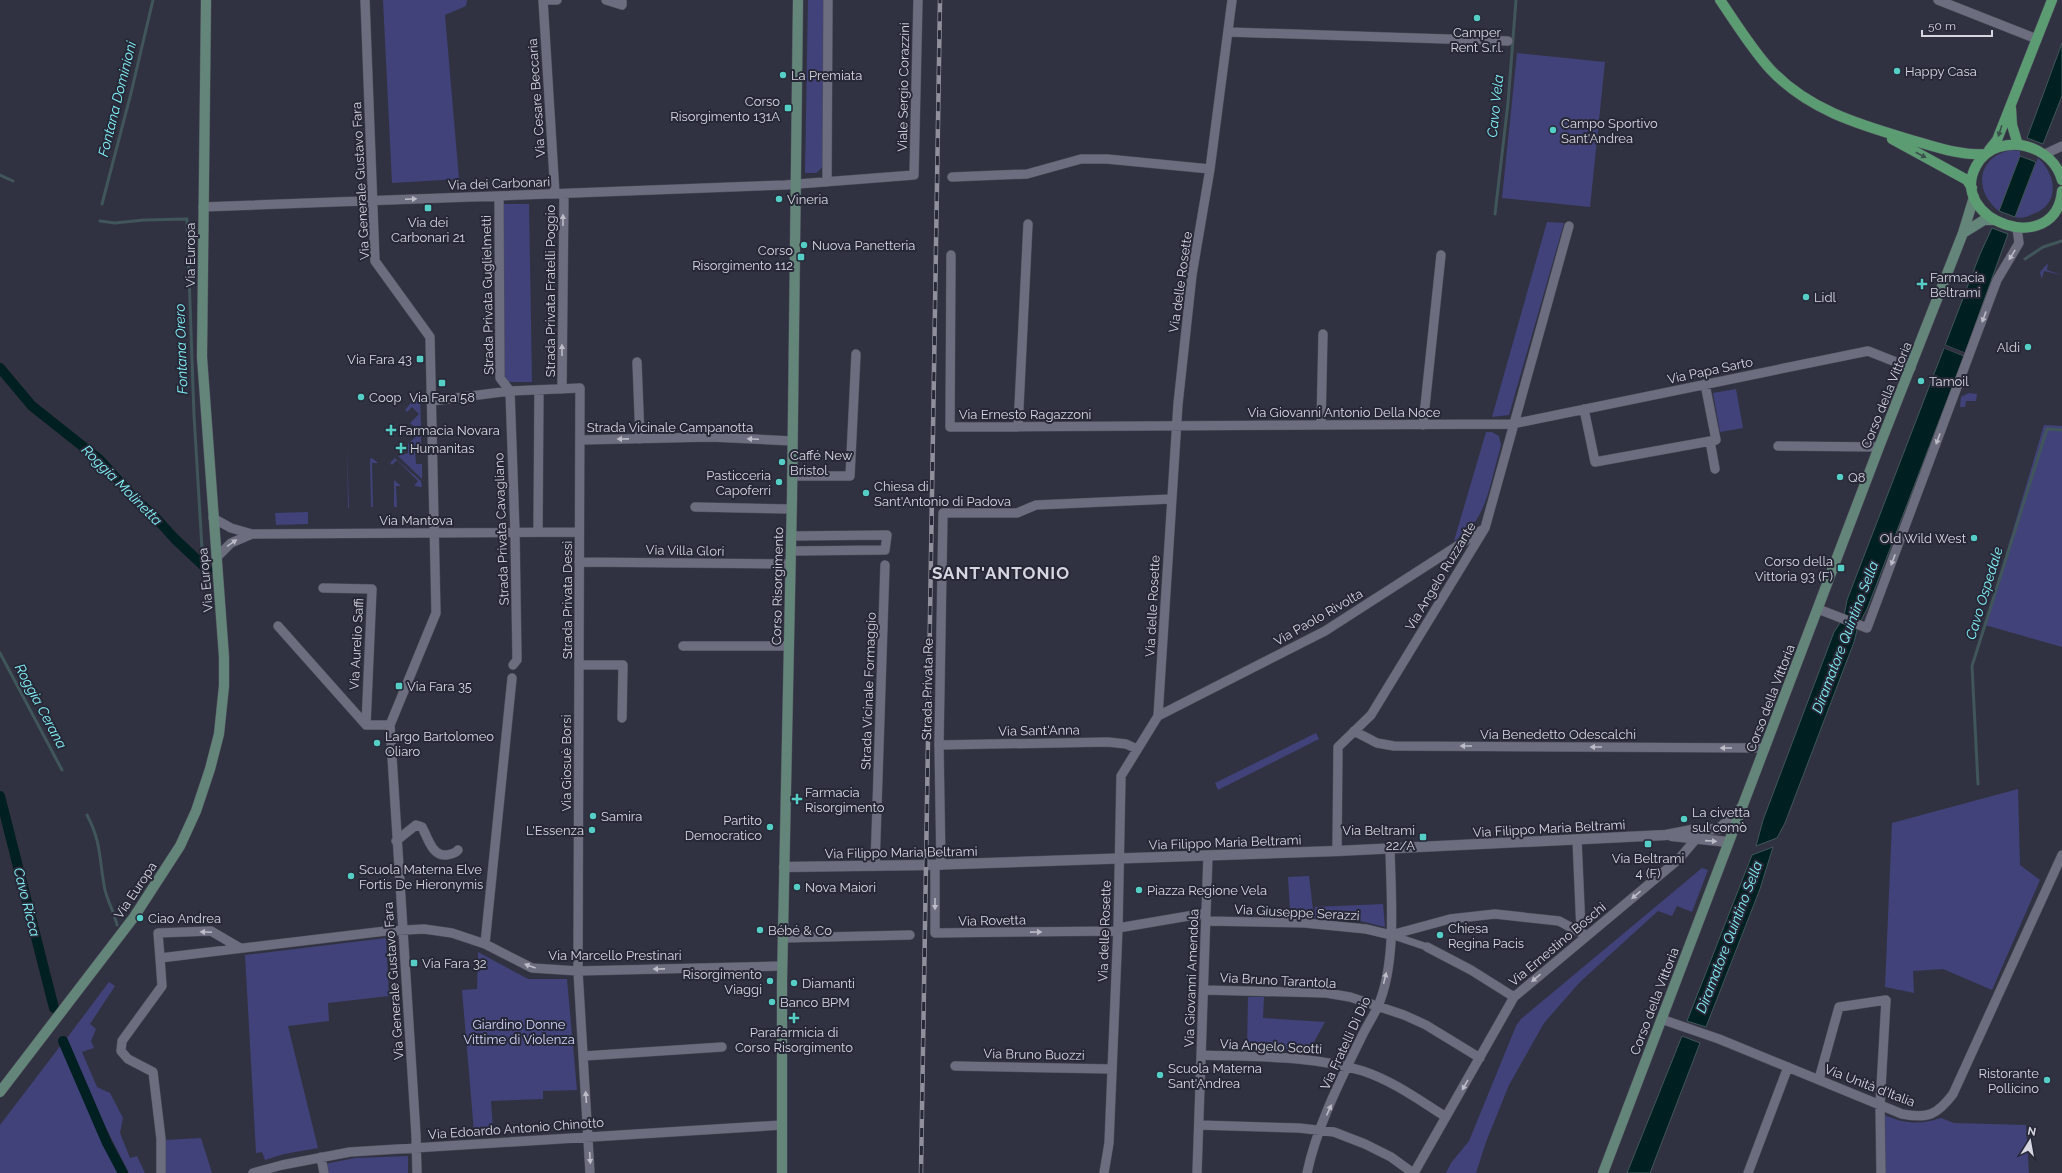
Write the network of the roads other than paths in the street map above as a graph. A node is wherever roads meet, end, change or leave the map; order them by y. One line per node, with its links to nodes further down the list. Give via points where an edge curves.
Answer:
1 (206, 0): 35 (main road, Via Europa)
2 (365, 0): 34 (street, Via Generale Gustavo Fara)
3 (543, 0): 4 (street); 32 (street, Via Cesare Beccaria)
4 (557, 0)
5 (606, 0): 6 (street, via 622,5)
6 (622, 0)
7 (798, 0): 29 (main road, Corso Risorgimento)
8 (828, 0): 28 (street)
9 (918, 0): 25 (street, Viale Sergio Corazzini)
10 (1232, 0): 15 (street, Via delle Rosette)
11 (1720, 0): 19 (main road, via 1770,69 1801,95 1833,115)
12 (1938, 0): 14 (street)
13 (2052, 0): 16 (main road)
14 (1951, 2): 16 (street)
15 (1228, 32): 17 (street); 24 (street, Via delle Rosette)
16 (2037, 39): 18 (main road)
17 (1508, 40)
18 (2011, 107): 20 (main road, via 2012,125); 23 (main road, one-way to 23, via 2002,123 1997,140)
19 (1874, 129): 23 (main road, via 1948,150 1974,155); 31 (main road, one-way to 31, via 1968,180)
20 (2020, 145): 22 (main road); 23 (main road, via 2007,144)
21 (2062, 146): 22 (street)
22 (2042, 153): 27 (main road, via 2053,161)
23 (1986, 154): 31 (main road, via 1974,169)
24 (1210, 169): 26 (street, via 1081,159 1027,174); 59 (street, Via delle Rosette, via 1192,275)
25 (914, 175): 28 (street, Via dei Carbonari)
26 (952, 177)
27 (2062, 178)
28 (827, 182): 29 (street, Via dei Carbonari)
29 (795, 185): 32 (street, Via dei Carbonari); 62 (main road, Corso Risorgimento)
30 (2062, 191): 37 (main road, via 2059,206)
31 (1973, 192): 38 (main road, via 1985,214); 42 (main road, Corso della Vittoria)
32 (559, 194): 33 (street, Via dei Carbonari); 50 (street, Strada Privata Fratelli Poggio, one-way to 32)
33 (499, 196): 34 (street, Via dei Carbonari, one-way to 33); 52 (street, Strada Privata Guglielmetti, via 500,378)
34 (372, 201): 35 (street, Via dei Carbonari); 53 (street, Via Generale Gustavo Fara, via 375,262 430,337)
35 (203, 207): 71 (main road, Via Europa, via 202,357)
36 (2062, 218): 37 (main road)
37 (2048, 219): 41 (main road, via 2025,229)
38 (1994, 220): 41 (main road); 42 (main road, via 1984,220)
39 (1028, 224): 58 (street)
40 (1569, 226): 55 (street, Via Angelo Ruzzante)
41 (2014, 227): 85 (street, one-way to 85, via 2019,243 1997,280 1863,626)
42 (1963, 233): 48 (main road, Corso della Vittoria)
43 (951, 255): 58 (street, Via Ernesto Ragazzoni, via 950,427)
44 (1441, 255): 57 (street)
45 (1323, 334): 56 (street)
46 (856, 354): 67 (street, via 850,476)
47 (637, 362): 60 (street)
48 (1911, 368): 49 (street, Via Papa Sarto, via 1868,351); 65 (main road, Corso della Vittoria)
49 (1705, 384): 54 (street, Via Papa Sarto); 63 (street, via 1716,440)
50 (562, 389): 51 (street, Strada Vicinale Campanotta); 61 (street, Strada Vicinale Campanotta, via 580,388)
51 (538, 390): 52 (street, Strada Vicinale Campanotta); 74 (street)
52 (510, 391): 53 (street, Strada Vicinale Campanotta); 73 (street, Strada Privata Cavagliano)
53 (432, 401): 77 (street, Via Generale Gustavo Fara)
54 (1584, 410): 55 (street, Via Papa Sarto); 63 (street, via 1595,462)
55 (1512, 424): 57 (street, Via Giovanni Antonio Della Noce); 72 (street, Via Angelo Ruzzante)
56 (1321, 425): 57 (street, Via Giovanni Antonio Della Noce); 59 (street, Via Giovanni Antonio Della Noce)
57 (1423, 425)
58 (1018, 427): 59 (street, Via Ernesto Ragazzoni)
59 (1176, 427): 68 (street, Via delle Rosette)
60 (640, 439): 61 (street, Strada Vicinale Campanotta, one-way to 61); 62 (street, Strada Vicinale Campanotta, one-way to 60, via 711,437)
61 (580, 440): 75 (street, Strada Privata Dessì)
62 (792, 441): 67 (main road, Corso Risorgimento)
63 (1710, 441): 66 (street)
64 (1778, 446): 65 (street)
65 (1879, 448): 85 (main road, Corso della Vittoria)
66 (1715, 469)
67 (792, 476): 70 (main road, Corso Risorgimento)
68 (1171, 499): 92 (street, Via delle Rosette); 97 (street, Strada Privata Re, via 1036,505 1017,513 943,513)
69 (695, 507): 70 (street)
70 (792, 509): 78 (main road, Corso Risorgimento)
71 (213, 518): 76 (street, Via Mantova, via 231,528); 80 (main road, Via Europa)
72 (1485, 528): 92 (street, Via Paolo Rivolta, via 1325,631); 96 (street, Via Angelo Ruzzante, via 1371,715)
73 (515, 532): 74 (street, Via Mantova); 77 (street, Via Mantova); 89 (street, Strada Privata Cavagliano, via 517,660)
74 (538, 532): 75 (street, Via Mantova)
75 (579, 532): 81 (street, Strada Privata Dessì)
76 (252, 534): 77 (street, Via Mantova); 80 (street, Via Mantova, one-way to 76, via 231,543)
77 (434, 534): 95 (street, Via Generale Gustavo Fara, via 436,613)
78 (791, 536): 79 (main road, Corso Risorgimento); 79 (street, via 886,535 885,550)
79 (791, 551): 82 (main road, Corso Risorgimento)
80 (216, 558): 142 (main road, Via Europa, via 224,686 219,734 196,810 180,846 134,917)
81 (579, 562): 82 (street, Via Villa Glori); 90 (street, Strada Privata Dessì)
82 (791, 564): 88 (main road, Corso Risorgimento)
83 (885, 565): 114 (street, Strada Vicinale Formaggio)
84 (323, 588): 94 (street, Via Aurelio Saffi, via 372,589)
85 (1818, 609): 98 (main road, Corso della Vittoria)
86 (278, 626): 94 (street)
87 (683, 646): 88 (street)
88 (789, 646): 115 (main road, Corso Risorgimento)
89 (513, 665)
90 (579, 665): 93 (street, Strada Privata Dessì, via 623,665); 128 (street, Via Giosuè Borsi)
91 (512, 678): 123 (street)
92 (1158, 716): 99 (street, Via delle Rosette)
93 (622, 718)
94 (366, 725): 95 (street)
95 (390, 725): 106 (street, Via Generale Gustavo Fara)
96 (1354, 731): 98 (street, Via Benedetto Odescalchi, one-way to 96, via 1394,746 1377,743); 109 (street, Via Angelo Ruzzante, via 1338,747)
97 (939, 745): 99 (street, Via Sant'Anna, via 1108,742 1126,744); 113 (street, Strada Privata Re)
98 (1765, 748): 100 (main road, Corso della Vittoria)
99 (1137, 749): 112 (street, Via delle Rosette, via 1121,776)
100 (1743, 806): 101 (street); 104 (main road, Corso della Vittoria)
101 (1718, 828): 102 (street, Via Filippo Maria Beltrami); 104 (street)
102 (1666, 835): 103 (street, Via Filippo Maria Beltrami); 105 (street, Via Filippo Maria Beltrami)
103 (1577, 839): 107 (street, Via Filippo Maria Beltrami); 119 (street)
104 (1730, 839): 105 (street, Via Filippo Maria Beltrami, one-way to 104); 132 (main road, Corso della Vittoria)
105 (1695, 840): 119 (street, Via Ernestino Boschi, one-way to 119, via 1679,859)
106 (396, 841): 108 (street, via 419,825 435,852 449,855); 117 (street, Via Generale Gustavo Fara)
107 (1390, 849): 109 (street, Via Filippo Maria Beltrami); 121 (street, Via Fratelli Di Dio)
108 (458, 850)
109 (1337, 851): 111 (street, Via Filippo Maria Beltrami)
110 (2062, 855): 143 (street, Via Unità d'Italia, via 1953,1094 1943,1108 1932,1114 1917,1117)
111 (1208, 856): 112 (street, Via Filippo Maria Beltrami); 116 (street, Via Giovanni Amendola)
112 (1120, 858): 113 (street, Via Filippo Maria Beltrami); 118 (street, Via delle Rosette)
113 (938, 865): 114 (street, Via Filippo Maria Beltrami); 118 (street, Via Rovetta, one-way to 118, via 935,933)
114 (875, 866): 115 (street, Via Filippo Maria Beltrami)
115 (784, 867): 122 (main road, Corso Risorgimento)
116 (1206, 917): 118 (street, Via Giuseppe Serazzi); 121 (street, Via Giuseppe Serazzi, via 1366,929); 129 (street, Via Giovanni Amendola)
117 (402, 929): 123 (street, Via Marcello Prestinari, via 452,933); 125 (street, Via Marcello Prestinari); 149 (street, Via Generale Gustavo Fara)
118 (1118, 930): 140 (street, Via delle Rosette)
119 (1584, 933): 121 (street, via 1559,921 1495,914 1450,919); 130 (street, Via Ernestino Boschi, one-way to 130)
120 (910, 935): 122 (street)
121 (1391, 936): 124 (street, Via Giuseppe Serazzi); 131 (street, Via Fratelli Di Dio, one-way to 121, via 1388,966)
122 (783, 938): 127 (main road, Corso Risorgimento)
123 (485, 944): 128 (street, Via Marcello Prestinari, one-way to 123, via 532,968)
124 (1427, 947): 130 (street, Via Giuseppe Serazzi)
125 (240, 948): 126 (street, Via Marcello Prestinari); 126 (street, one-way to 126, via 211,931 158,933)
126 (160, 958): 151 (street, via 162,986 122,1041 121,1051 128,1060 152,1072 161,1139)
127 (782, 966): 128 (street, Via Marcello Prestinari, one-way to 128); 145 (main road, Corso Risorgimento)
128 (578, 971): 135 (street, Via Giosuè Borsi)
129 (1204, 990): 131 (street, Via Bruno Tarantola, via 1326,993); 134 (street, Via Giovanni Amendola)
130 (1514, 997): 136 (street, Via Ernestino Boschi)
131 (1378, 1005): 136 (street, Via Bruno Tarantola, via 1426,1025); 138 (street, Via Fratelli Di Dio)
132 (1661, 1019): 139 (street, Via Unità d'Italia); 161 (main road, Corso della Vittoria)
133 (722, 1047): 135 (street)
134 (1201, 1055): 138 (street, Via Angelo Scotti, via 1330,1062); 146 (street, Via Giovanni Amendola)
135 (584, 1056): 148 (street, Via Giosuè Borsi, one-way to 135)
136 (1480, 1058): 144 (street, Via Ernestino Boschi, one-way to 144)
137 (955, 1066): 140 (street, Via Bruno Buozzi)
138 (1348, 1067): 144 (street, Via Angelo Scotti, via 1398,1087); 147 (street, Via Fratelli Di Dio, one-way to 138)
139 (1788, 1067): 141 (street, Via Unità d'Italia); 162 (street)
140 (1112, 1069): 157 (street, Via delle Rosette)
141 (1819, 1079): 143 (street, Via Unità d'Italia); 143 (street, via 1839,1007 1886,1000)
142 (0, 1092)
143 (1880, 1105): 163 (street)
144 (1446, 1117): 160 (street, Via Ernestino Boschi)
145 (782, 1124): 148 (street, Via Edoardo Antonio Chinotto); 156 (main road, Corso Risorgimento)
146 (1199, 1125): 147 (street); 158 (street, Via Giovanni Amendola)
147 (1319, 1131): 159 (street, Via Fratelli Di Dio); 160 (street, via 1334,1132 1365,1144 1391,1157)
148 (588, 1136): 149 (street, Via Edoardo Antonio Chinotto); 155 (street, Via Giosuè Borsi, one-way to 155)
149 (416, 1147): 150 (street, Via Edoardo Antonio Chinotto); 154 (street, Via Generale Gustavo Fara)
150 (321, 1157): 152 (street, Via Edoardo Antonio Chinotto); 153 (street)
151 (161, 1173)
152 (253, 1173)
153 (324, 1173)
154 (416, 1173)
155 (590, 1173)
156 (782, 1173)
157 (1104, 1173)
158 (1197, 1173)
159 (1307, 1173)
160 (1414, 1173)
161 (1603, 1173)
162 (1748, 1173)
163 (1881, 1173)

